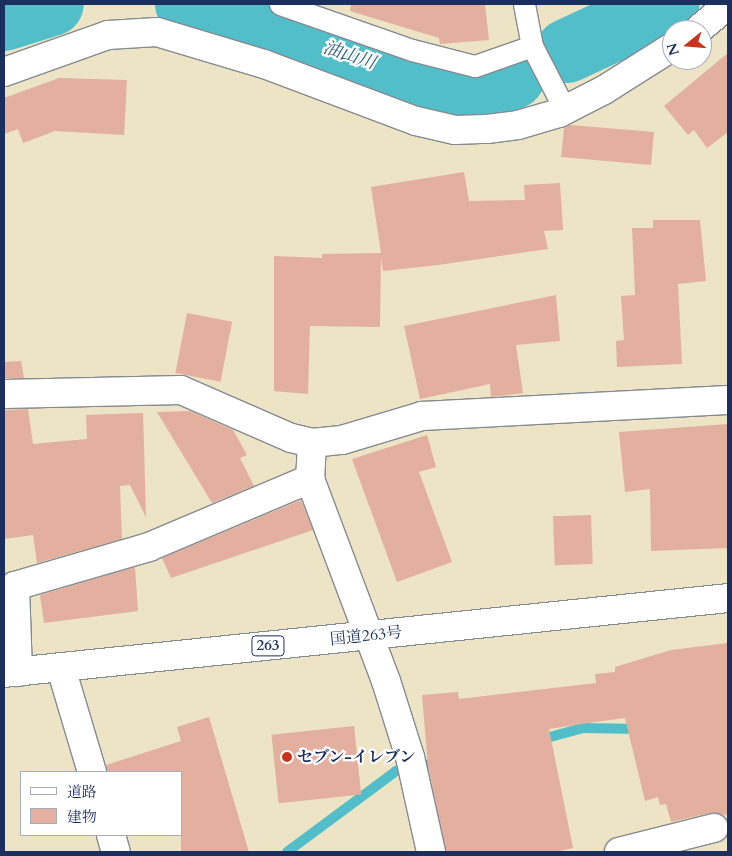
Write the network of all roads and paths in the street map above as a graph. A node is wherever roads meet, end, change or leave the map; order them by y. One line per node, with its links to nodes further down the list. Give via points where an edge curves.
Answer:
1 (280, 4): 5 (lane, via 412,50 475,66)
2 (524, 4): 5 (lane)
3 (728, 5): 4 (main road)
4 (710, 20)
5 (532, 46): 8 (lane)
6 (662, 53): 8 (main road)
7 (4, 72): 8 (main road, via 108,35 157,32 264,64 416,121 455,130 518,125)
8 (565, 110)
9 (4, 394): 11 (main road, via 181,390 291,438)
10 (728, 400): 11 (main road, via 422,416 342,440)
11 (312, 443): 12 (main road)
12 (310, 478): 14 (main road); 16 (main road, via 149,547 14,586)
13 (728, 598): 14 (main road, 国道263号 / 263)
14 (368, 636): 15 (main road, 国道263号 / 263); 21 (main road, via 413,767)
15 (61, 668): 16 (main road, 国道263号 / 263); 17 (main road)
16 (11, 673)
17 (92, 771)
18 (714, 828): 22 (main road)
19 (111, 836): 20 (main road)
20 (116, 852)
21 (431, 852)
22 (619, 852)

